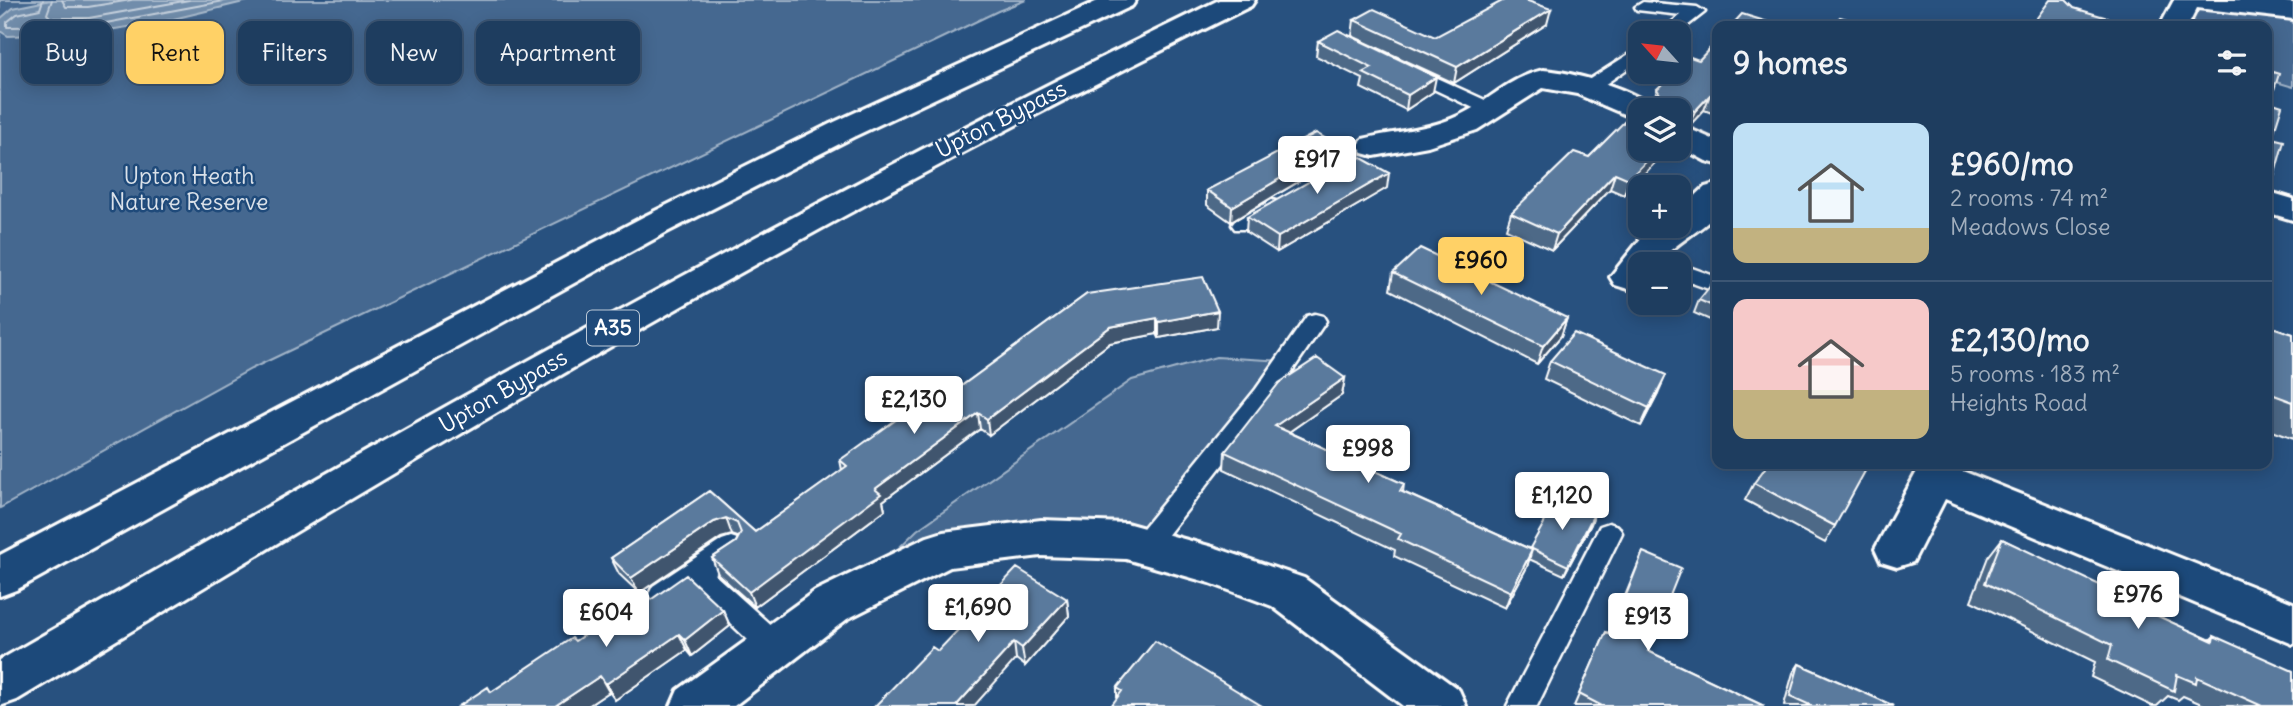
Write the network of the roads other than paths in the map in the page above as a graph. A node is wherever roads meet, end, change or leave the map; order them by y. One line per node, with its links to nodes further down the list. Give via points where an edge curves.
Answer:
1 (1122, 0): 30 (main road, via 749,176)
2 (1241, 0): 34 (main road, Upton Bypass / A35, via 1019,109 671,296)
3 (2188, 0): 8 (main road)
4 (2196, 0): 6 (main road)
5 (1643, 7): 7 (lane, via 1698,12)
6 (2293, 11)
7 (1685, 21)
8 (2177, 21)
9 (1628, 60): 11 (lane)
10 (1394, 64): 13 (lane)
11 (1588, 88): 12 (main road); 13 (main road, via 1535,80)
12 (1628, 105)
13 (1490, 109): 14 (main road, via 1424,138)
14 (1363, 152)
15 (1286, 198): 19 (lane)
16 (1712, 199): 20 (main road, via 1694,218 1658,240)
17 (2272, 203): 18 (main road)
18 (2293, 211)
19 (1242, 225)
20 (1652, 252)
21 (1691, 276): 22 (lane)
22 (1712, 283)
23 (1315, 321): 26 (lane, via 1264,395)
24 (1939, 471): 28 (main road); 32 (main road)
25 (1609, 533): 37 (lane)
26 (1144, 546): 33 (main road, via 1126,541 1041,538 943,550 831,605); 36 (main road, via 1288,592)
27 (731, 548): 29 (lane)
28 (1897, 549)
29 (695, 573): 31 (lane); 33 (lane)
30 (0, 577)
31 (642, 608)
32 (2293, 624)
33 (775, 648): 35 (main road)
34 (0, 685)
35 (696, 706)
36 (1441, 706)
37 (1522, 706)

